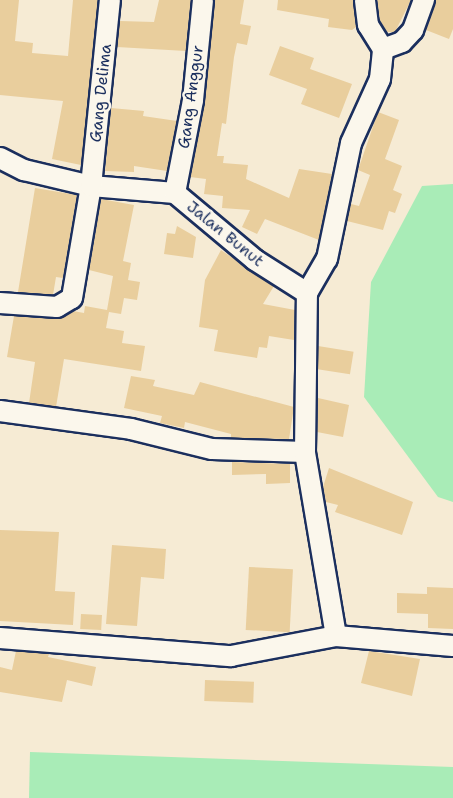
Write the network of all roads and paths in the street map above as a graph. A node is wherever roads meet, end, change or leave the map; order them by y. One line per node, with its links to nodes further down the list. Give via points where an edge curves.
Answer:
1 (111, 0): 7 (street, Gang Delima)
2 (203, 0): 8 (street, Gang Anggur, via 193,100)
3 (365, 0): 5 (street, via 368,25)
4 (424, 0): 5 (street, via 413,30 402,42)
5 (383, 49): 9 (street, via 380,79 351,143 327,258)
6 (0, 158): 7 (street, Jalan Bunut, via 24,170)
7 (91, 186): 8 (street, Jalan Bunut); 10 (street, Gang Delima, via 72,298 57,307)
8 (175, 193): 9 (street, Jalan Bunut, via 255,260)
9 (307, 293): 12 (street)
10 (0, 303)
11 (0, 411): 12 (street, via 131,429 212,449)
12 (305, 452): 13 (street)
13 (336, 636): 14 (street, via 231,656); 15 (street)
14 (0, 638)
15 (453, 646)

